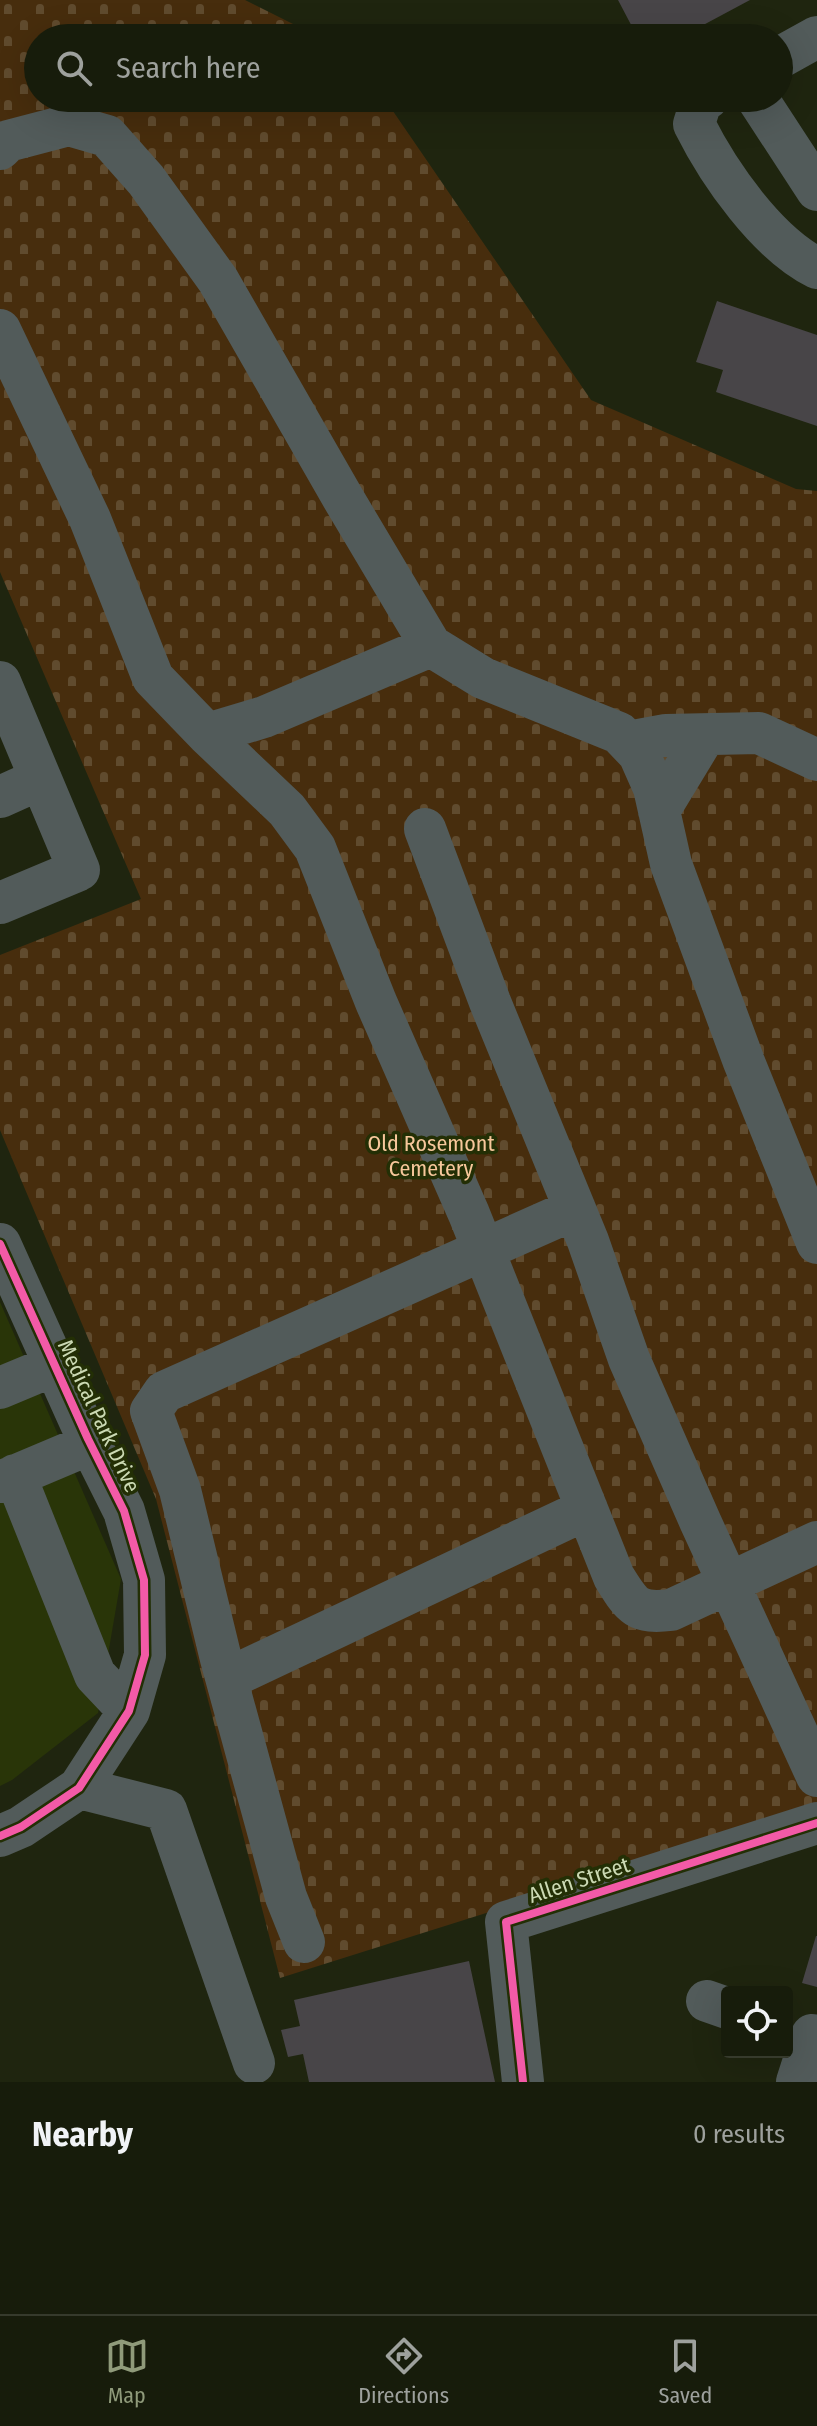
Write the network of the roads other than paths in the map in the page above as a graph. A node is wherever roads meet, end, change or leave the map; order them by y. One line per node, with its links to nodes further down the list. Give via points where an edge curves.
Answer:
1 (817, 37): 2 (street)
2 (793, 50)
3 (698, 112): 7 (street, via 694,124 704,143 753,213 797,258)
4 (766, 112): 6 (street)
5 (0, 149): 9 (street, via 8,141 69,125 107,136 146,180 218,280)
6 (817, 190)
7 (817, 268)
8 (0, 330): 11 (street, via 90,519 153,678)
9 (431, 646): 11 (street, via 264,717); 13 (street, via 483,678 619,733)
10 (2, 693): 15 (street)
11 (207, 734): 23 (street, via 287,810 315,848)
12 (705, 735): 13 (street); 14 (street, via 759,733); 17 (street)
13 (628, 742): 17 (street, via 639,754)
14 (817, 760)
15 (40, 779): 16 (street); 19 (street, via 79,870)
16 (0, 797)
17 (659, 811): 21 (street, via 671,864)
18 (425, 829): 20 (street)
19 (0, 903)
20 (575, 1209): 23 (street); 31 (street, via 629,1359)
21 (817, 1243)
22 (0, 1244): 24 (street, Medical Park Drive)
23 (483, 1250): 29 (street); 32 (street, via 164,1392 151,1411 180,1490)
24 (10, 1290): 25 (street, Medical Park Drive)
25 (55, 1365): 26 (street); 27 (street, Medical Park Drive)
26 (0, 1388)
27 (90, 1444): 28 (street); 33 (street, Medical Park Drive, via 124,1511 144,1580 145,1655)
28 (7, 1479): 33 (street, via 95,1675)
29 (587, 1509): 31 (street, via 614,1577 630,1602 648,1613 671,1610); 32 (street)
30 (817, 1542): 31 (street)
31 (728, 1583): 34 (street)
32 (227, 1679): 38 (street, via 286,1897)
33 (129, 1711): 35 (street, Medical Park Drive)
34 (817, 1776)
35 (79, 1788): 37 (street, Medical Park Drive); 40 (street, via 166,1810)
36 (817, 1823): 41 (street, Allen Street, via 506,1922)
37 (0, 1836)
38 (304, 1942)
39 (805, 2033): 42 (street)
40 (254, 2063)
41 (523, 2082)
42 (797, 2082)

